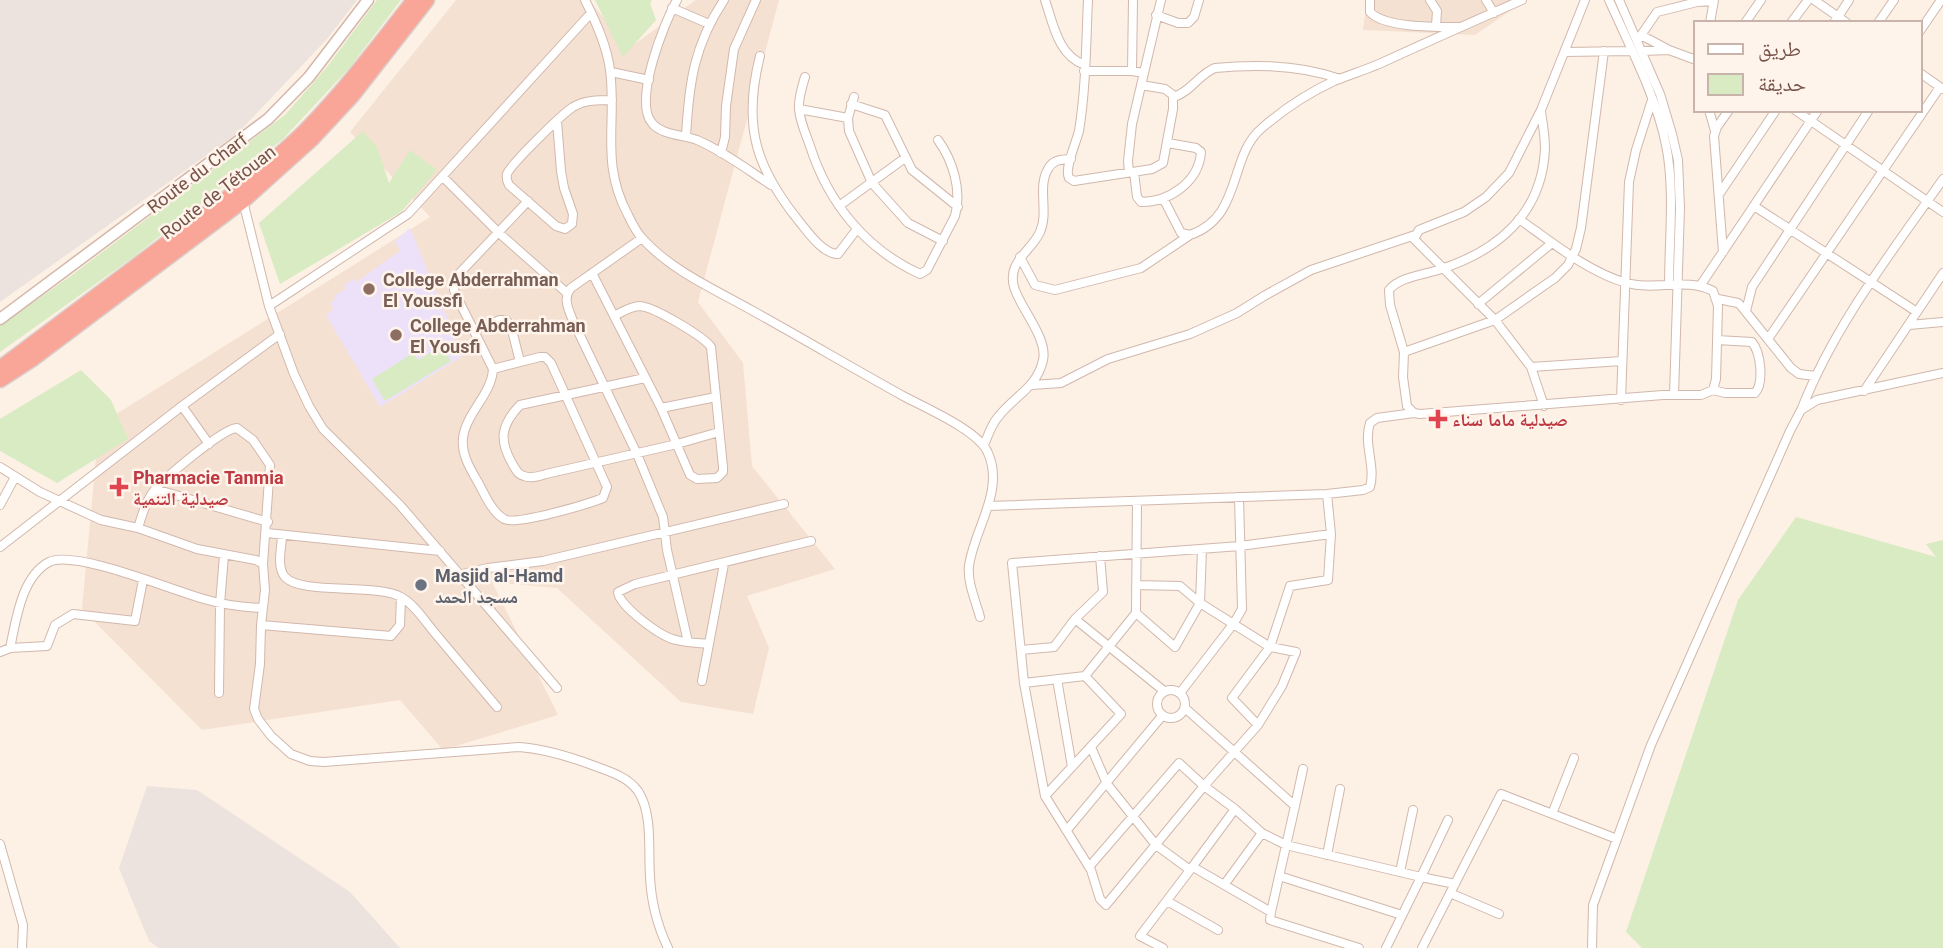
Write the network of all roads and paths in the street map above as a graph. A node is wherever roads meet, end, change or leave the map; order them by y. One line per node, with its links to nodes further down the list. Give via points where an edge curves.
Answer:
1 (368, 0): 122 (street, Route du Charf, via 309,77 268,119)
2 (414, 0): 134 (highway, Route de Tétouan, via 345,87 271,162)
3 (427, 0): 88 (highway, Route de Tétouan, via 352,96)
4 (585, 0): 29 (street)
5 (724, 0): 36 (street)
6 (756, 0): 77 (street, via 734,49)
7 (1045, 0): 48 (street, via 1062,46)
8 (1088, 0): 48 (street)
9 (1133, 0): 49 (street)
10 (1161, 0): 30 (street)
11 (1199, 0): 30 (street, via 1188,23)
12 (1370, 0): 37 (street, via 1370,12 1378,18)
13 (1430, 0): 37 (street, via 1437,11)
14 (1486, 0): 28 (street)
15 (1522, 0): 28 (street)
16 (1585, 0): 45 (street)
17 (1609, 0): 43 (street)
18 (1619, 0): 40 (street)
19 (1761, 0): 33 (street)
20 (1808, 0): 34 (street)
21 (1814, 0): 31 (street)
22 (1849, 0): 31 (street)
23 (1894, 0): 35 (street)
24 (1941, 0): 39 (street)
25 (1714, 1): 27 (street); 32 (street)
26 (674, 4): 36 (street); 55 (street, via 657,44)
27 (1672, 4): 40 (street, via 1654,14)
28 (1494, 12): 38 (street)
29 (592, 13): 50 (street); 82 (street)
30 (1156, 15): 51 (street)
31 (1836, 20)
32 (1710, 21)
33 (1746, 21)
34 (1792, 21)
35 (1879, 21)
36 (709, 24): 73 (street, via 693,68)
37 (1436, 26): 38 (street)
38 (1461, 27): 54 (street)
39 (1922, 29)
40 (1639, 38): 41 (street); 44 (street)
41 (1668, 50): 44 (street); 47 (street)
42 (1604, 51): 43 (street); 45 (street); 107 (street, via 1581,228)
43 (1631, 51): 60 (street)
44 (1642, 51): 113 (street, via 1660,94 1678,160)
45 (1565, 52): 62 (street)
46 (760, 56): 85 (street, via 751,110 760,160)
47 (1694, 59)
48 (1085, 68): 49 (street); 79 (street)
49 (1132, 71): 51 (street)
50 (611, 72): 55 (street); 59 (street)
51 (1144, 73): 56 (street)
52 (1922, 74): 57 (street)
53 (804, 77): 61 (street)
54 (1340, 79): 58 (street, via 1273,67 1215,68); 99 (street, via 1307,95 1259,130 1244,154 1228,201 1206,226)
55 (649, 80): 73 (street, via 650,121 655,127)
56 (1140, 85): 58 (street, via 1166,89); 81 (street, via 1128,161)
57 (1942, 88): 80 (street)
58 (1174, 97): 75 (street)
59 (612, 100): 70 (street, via 583,103); 101 (street, via 613,175 622,204)
60 (1652, 100): 112 (street, via 1629,182); 113 (street, via 1669,170)
61 (799, 108): 69 (street); 91 (street, via 815,161)
62 (1541, 110): 95 (street, via 1543,166 1530,204); 100 (street, via 1518,159 1497,187 1464,212)
63 (1710, 112): 72 (street)
64 (1728, 112): 72 (street)
65 (1775, 112): 86 (street)
66 (1798, 112): 71 (street)
67 (1817, 112): 71 (street)
68 (1868, 112): 76 (street)
69 (848, 118): 78 (street, via 853,101 885,115); 84 (street, via 849,131)
70 (557, 121): 89 (street, via 508,172 509,185); 89 (street, via 572,225 561,229)
71 (1811, 121): 76 (street); 92 (street)
72 (1715, 131): 86 (street)
73 (686, 136): 77 (street)
74 (938, 140): 93 (street, via 952,162)
75 (1168, 143): 81 (street, via 1160,166); 87 (street, via 1196,148 1201,154 1188,182)
76 (1847, 145): 80 (street); 97 (street)
77 (721, 153): 85 (street)
78 (905, 158): 84 (street); 93 (street, via 920,178)
79 (1071, 159): 81 (street, via 1066,174 1071,180); 106 (street, via 1058,160 1048,169 1041,230)
80 (1884, 171): 90 (street); 105 (street)
81 (1132, 172): 87 (street, via 1139,201)
82 (443, 177): 98 (street); 118 (street, via 408,214)
83 (1943, 179): 90 (street)
84 (872, 183): 91 (street); 102 (street, via 908,223)
85 (771, 185): 96 (street, via 806,230 831,253 842,251)
86 (1720, 193): 104 (street)
87 (1163, 198): 99 (street, via 1181,233)
88 (243, 201): 118 (street); 139 (highway, Route de Tétouan)
89 (528, 201): 98 (street)
90 (1927, 201): 94 (street); 111 (street)
91 (839, 206): 96 (street)
92 (1754, 206): 97 (street); 104 (street)
93 (957, 207): 102 (street)
94 (1943, 212)
95 (1519, 219): 103 (street); 108 (street, via 1493,246)
96 (856, 229): 102 (street, via 884,254 920,275)
97 (1791, 230): 105 (street); 119 (street, via 1752,287)
98 (499, 233): 115 (street); 126 (street, via 453,284)
99 (1190, 235): 106 (street, via 1141,268 1055,290 1035,285)
100 (1415, 235): 108 (street, via 1416,243); 140 (street, via 1311,271 1190,334 1108,359 1061,383)
101 (642, 238): 109 (street); 156 (street, via 677,267)
102 (943, 241)
103 (1552, 243): 107 (street); 117 (street)
104 (1723, 252): 114 (street)
105 (1828, 254): 111 (street); 128 (street)
106 (1020, 257): 140 (street, via 1013,284 1044,353)
107 (1572, 257): 112 (street); 123 (street, via 1555,278)
108 (1442, 269): 117 (street); 130 (street, via 1395,283 1389,290)
109 (592, 273): 115 (street); 121 (street)
110 (1943, 273): 120 (street)
111 (1871, 282): 120 (street); 137 (street)
112 (1625, 283): 113 (street); 131 (street)
113 (1673, 285): 114 (street); 144 (street)
114 (1700, 286): 116 (street, via 1713,291)
115 (567, 293): 141 (street, via 573,321)
116 (1718, 299): 119 (street, via 1738,303); 129 (street)
117 (1478, 304): 123 (street)
118 (269, 306): 127 (street)
119 (1746, 311): 128 (street)
120 (1917, 312): 125 (street)
121 (614, 316): 138 (street); 146 (street, via 642,306 708,343)
122 (0, 319)
123 (1495, 320): 130 (street); 133 (street)
124 (1943, 322): 125 (street)
125 (1909, 325): 143 (street)
126 (474, 330): 132 (street, via 506,320); 135 (street)
127 (280, 334): 148 (street); 179 (street, via 294,374 323,429)
128 (1768, 339): 137 (street, via 1791,368)
129 (1717, 340): 142 (street); 142 (street, via 1752,342 1759,355 1759,388 1755,393)
130 (1404, 352): 152 (street, via 1405,400)
131 (1622, 361): 133 (street); 147 (street)
132 (520, 362): 135 (street); 145 (street, via 545,357)
133 (1531, 367): 149 (street)
134 (0, 368)
135 (493, 369): 158 (street, via 463,435 463,447 498,515 517,522 603,498 607,487)
136 (1943, 373): 143 (street)
137 (1816, 376): 151 (street)
138 (645, 378): 141 (street); 150 (street)
139 (0, 380)
140 (1032, 385): 156 (street, via 998,416)
141 (605, 387): 145 (street); 157 (street)
142 (1713, 390): 144 (street)
143 (1864, 391): 151 (street, via 1816,400)
144 (1674, 395): 147 (street)
145 (565, 396): 158 (street); 158 (street, via 526,403 514,410 503,434 507,455 526,477)
146 (716, 397): 150 (street); 153 (street)
147 (1621, 400): 149 (street)
148 (182, 406): 154 (street); 164 (street)
149 (1544, 406): 152 (street)
150 (662, 408): 155 (street)
151 (1801, 410): 234 (street, via 1651,745)
152 (1414, 413): 162 (street, via 1370,423 1370,487)
153 (719, 432): 155 (street); 155 (street, via 723,472 718,478 692,478)
154 (209, 444): 161 (street); 169 (street, via 232,428 253,440 271,471)
155 (677, 444): 157 (street)
156 (984, 445): 168 (street, via 992,463)
157 (637, 454): 158 (street); 171 (street, via 663,517)
158 (596, 463)
159 (0, 467): 160 (street)
160 (15, 477): 164 (street); 167 (street)
161 (155, 489): 169 (street); 170 (street)
162 (1327, 494): 163 (street); 173 (street)
163 (1239, 497): 165 (street); 176 (street)
164 (60, 501): 170 (street, via 101,520); 177 (street)
165 (1136, 501): 168 (street); 180 (street)
166 (784, 504): 171 (street)
167 (0, 505)
168 (988, 506): 194 (street, via 969,566)
169 (268, 522): 172 (street)
170 (138, 528): 181 (street)
171 (664, 532): 185 (street, via 543,561); 186 (street)
172 (267, 533): 174 (street); 183 (street)
173 (1331, 534): 176 (street); 202 (street, via 1328,580 1290,586)
174 (282, 535): 179 (street); 189 (street, via 280,566 288,580)
175 (811, 541): 184 (street)
176 (1240, 546): 178 (street); 196 (street, via 1242,609)
177 (0, 547)
178 (1202, 548): 180 (street); 190 (street)
179 (440, 551): 185 (street)
180 (1136, 553): 182 (street); 188 (street)
181 (225, 555): 183 (street); 191 (street)
182 (1100, 556): 195 (street, via 1103,592); 203 (street, via 1012,563)
183 (263, 564): 192 (street)
184 (724, 564): 186 (street); 199 (street)
185 (458, 575): 209 (street)
186 (674, 576): 198 (street); 198 (street, via 624,588 618,596 664,636)
187 (143, 579): 191 (street); 201 (street, via 135,621 73,614 55,625 47,646); 201 (street, via 68,559 50,562 23,594)
188 (1136, 585): 190 (street, via 1180,586); 193 (street)
189 (401, 597): 197 (street, via 400,625 391,636); 213 (street)
190 (1200, 603): 193 (street, via 1175,647); 196 (street)
191 (220, 604): 192 (street); 211 (street)
192 (262, 608): 197 (street)
193 (1136, 612): 200 (street)
194 (980, 617)
195 (1075, 619): 200 (street); 203 (street, via 1054,647)
196 (1234, 623): 202 (street); 212 (street)
197 (261, 625): 254 (street, via 254,709 271,736 298,758 344,761 519,747 566,756 624,779 643,802 654,909)
198 (688, 642): 199 (street)
199 (709, 644): 207 (street)
200 (1108, 647): 205 (street); 210 (street)
201 (10, 648): 204 (street)
202 (1270, 648): 216 (street, via 1232,698); 216 (street, via 1296,652)
203 (1021, 650): 208 (street)
204 (0, 652)
205 (1085, 676): 206 (street); 217 (street, via 1121,714)
206 (1057, 679): 208 (street); 220 (street)
207 (702, 681)
208 (1024, 683): 225 (street)
209 (557, 688)
210 (1164, 691): 212 (street); 215 (street, via 1157,703)
211 (219, 693)
212 (1180, 693): 214 (street)
213 (497, 707)
214 (1185, 708): 215 (street, via 1176,718); 218 (street)
215 (1162, 716): 222 (street)
216 (1258, 726): 218 (street)
217 (1091, 747): 220 (street); 222 (street)
218 (1233, 753): 223 (street); 226 (street)
219 (1574, 758): 229 (street)
220 (1073, 767): 225 (street)
221 (1303, 769): 226 (street)
222 (1107, 784): 230 (street); 232 (street)
223 (1204, 786): 227 (street); 230 (street, via 1179,763); 236 (street)
224 (1340, 789): 238 (street)
225 (1045, 796): 232 (street)
226 (1295, 806): 237 (street)
227 (1235, 809): 233 (street); 241 (street)
228 (1413, 810): 242 (street)
229 (1552, 814): 234 (street); 245 (street, via 1501,794)
230 (1133, 817): 236 (street); 239 (street)
231 (1448, 820): 244 (street)
232 (1066, 830): 239 (street)
233 (1262, 834): 237 (street); 246 (street)
234 (1617, 839): 259 (street, via 1593,905)
235 (0, 844): 240 (street)
236 (1156, 845): 239 (street, via 1106,905); 241 (street)
237 (1286, 845): 238 (street); 243 (street)
238 (1327, 855): 242 (street)
239 (1089, 867)
240 (3, 869): 253 (street, via 23,925)
241 (1192, 869): 246 (street); 248 (street)
242 (1400, 872): 244 (street)
243 (1279, 876): 249 (street); 251 (street)
244 (1421, 877): 245 (street); 251 (street)
245 (1455, 884): 247 (street)
246 (1224, 885): 249 (street)
247 (1450, 893): 250 (street); 258 (street)
248 (1167, 901): 252 (street); 255 (street, via 1140,936)
249 (1271, 912): 256 (street, via 1270,920)
250 (1499, 914)
251 (1402, 915): 257 (street)
252 (1218, 930)
253 (22, 948)
254 (668, 948)
255 (1163, 948)
256 (1359, 948)
257 (1386, 948)
258 (1422, 948)
259 (1592, 948)

